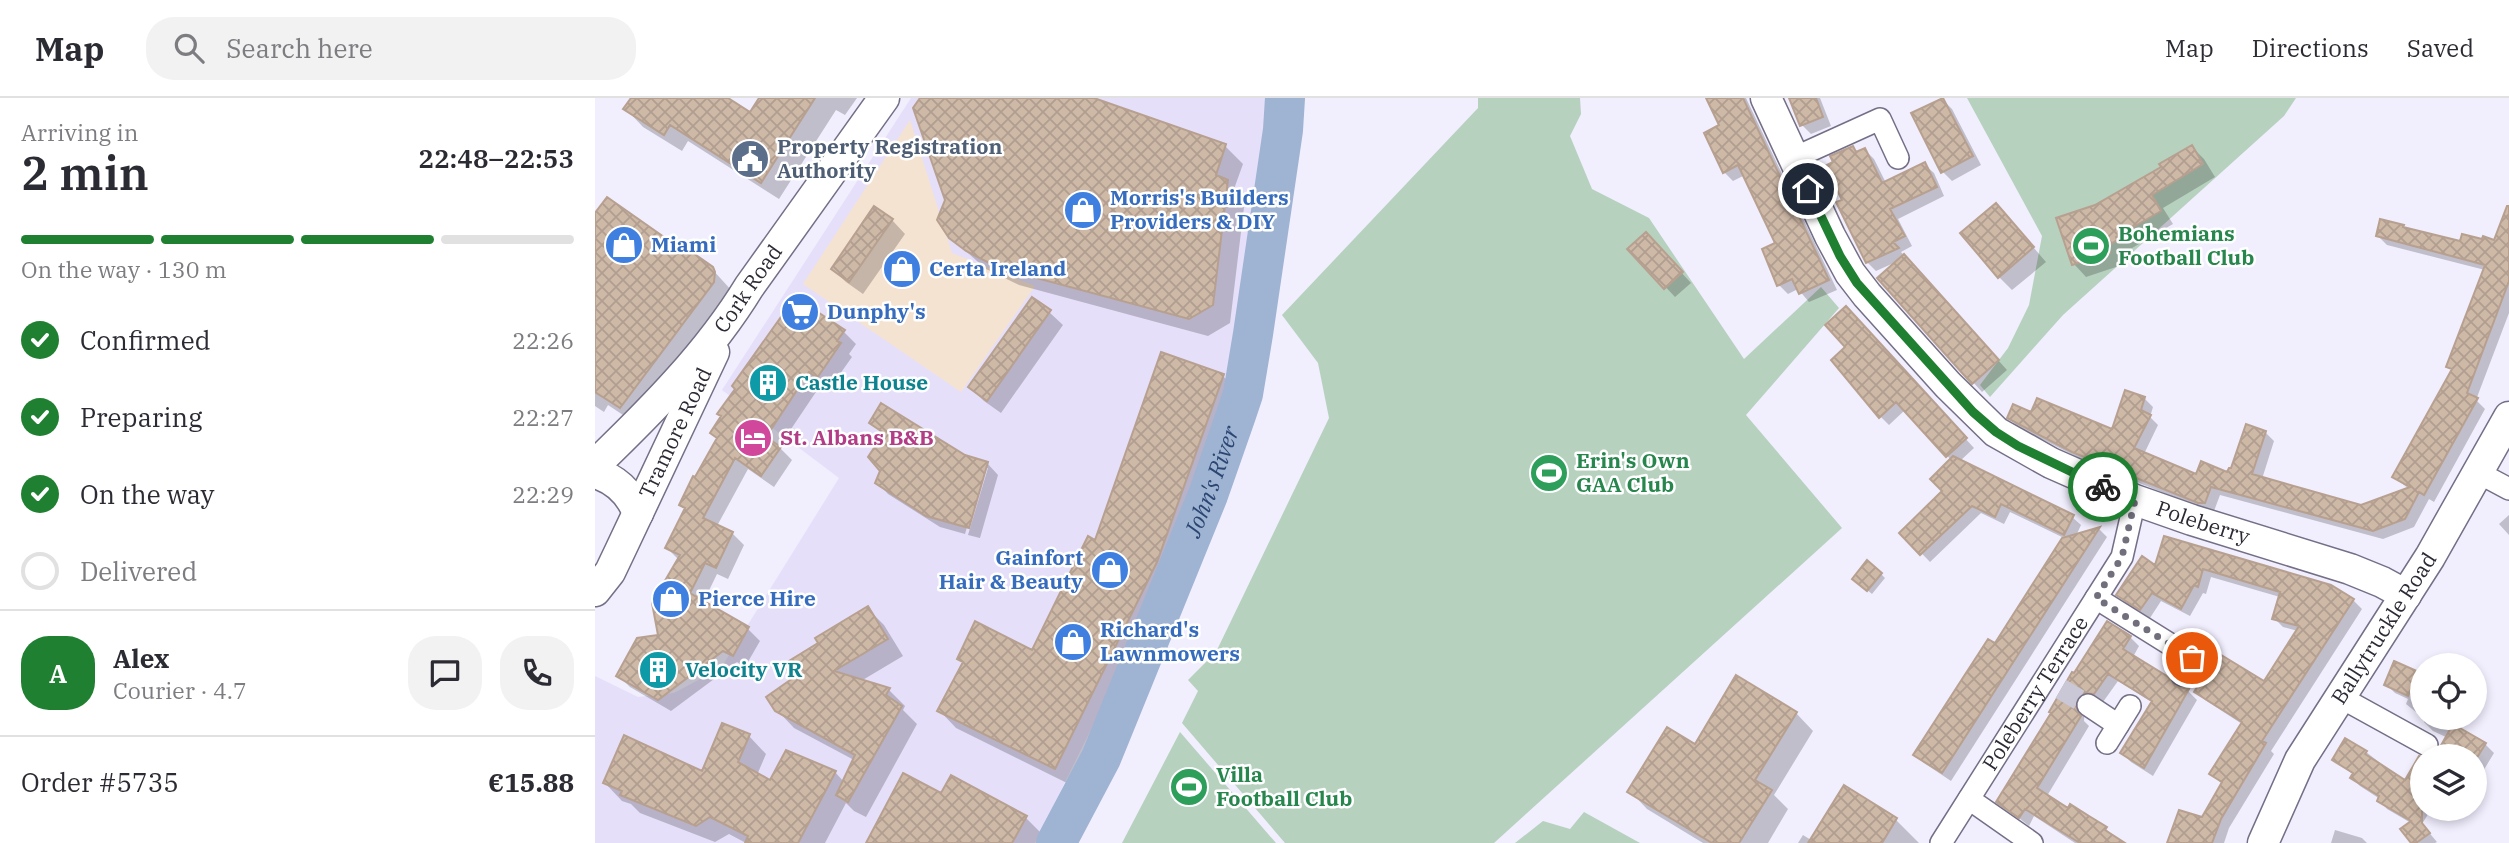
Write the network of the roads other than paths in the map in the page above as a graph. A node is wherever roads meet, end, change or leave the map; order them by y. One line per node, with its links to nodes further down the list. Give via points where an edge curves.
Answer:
1 (884, 98): 5 (main road, Cork Road)
2 (1766, 98): 3 (main road, Poleberry)
3 (1794, 158): 4 (street, via 1880,119); 11 (main road, Poleberry, via 1857,283 1973,412 2025,450)
4 (1898, 158)
5 (732, 314): 7 (main road, Cork Road, via 669,389); 12 (main road, Tramore Road)
6 (2509, 417): 9 (main road, Ballytruckle Road)
7 (595, 465)
8 (595, 473): 12 (main road, Tramore Road, via 625,490)
9 (2479, 473): 10 (street); 16 (main road, Ballytruckle Road)
10 (2509, 489)
11 (2135, 500): 16 (main road, Poleberry, via 2350,569); 17 (street, Poleberry Terrace, via 2122,557)
12 (639, 513): 15 (main road, Tramore Road, via 610,572)
13 (595, 564): 14 (main road)
14 (595, 583)
15 (595, 591)
16 (2406, 595): 19 (main road, Ballytruckle Road)
17 (2096, 598): 18 (street, via 2192,658); 25 (street, Poleberry Terrace, via 2053,684)
18 (2182, 675)
19 (2340, 697): 24 (street); 28 (main road, Ballytruckle Road, via 2300,760)
20 (2088, 705): 22 (street)
21 (2130, 706): 22 (street)
22 (2118, 724): 23 (street)
23 (2107, 743)
24 (2425, 744)
25 (1969, 799): 26 (street, Poleberry Terrace); 27 (street)
26 (1941, 843)
27 (2032, 843)
28 (2263, 843)

